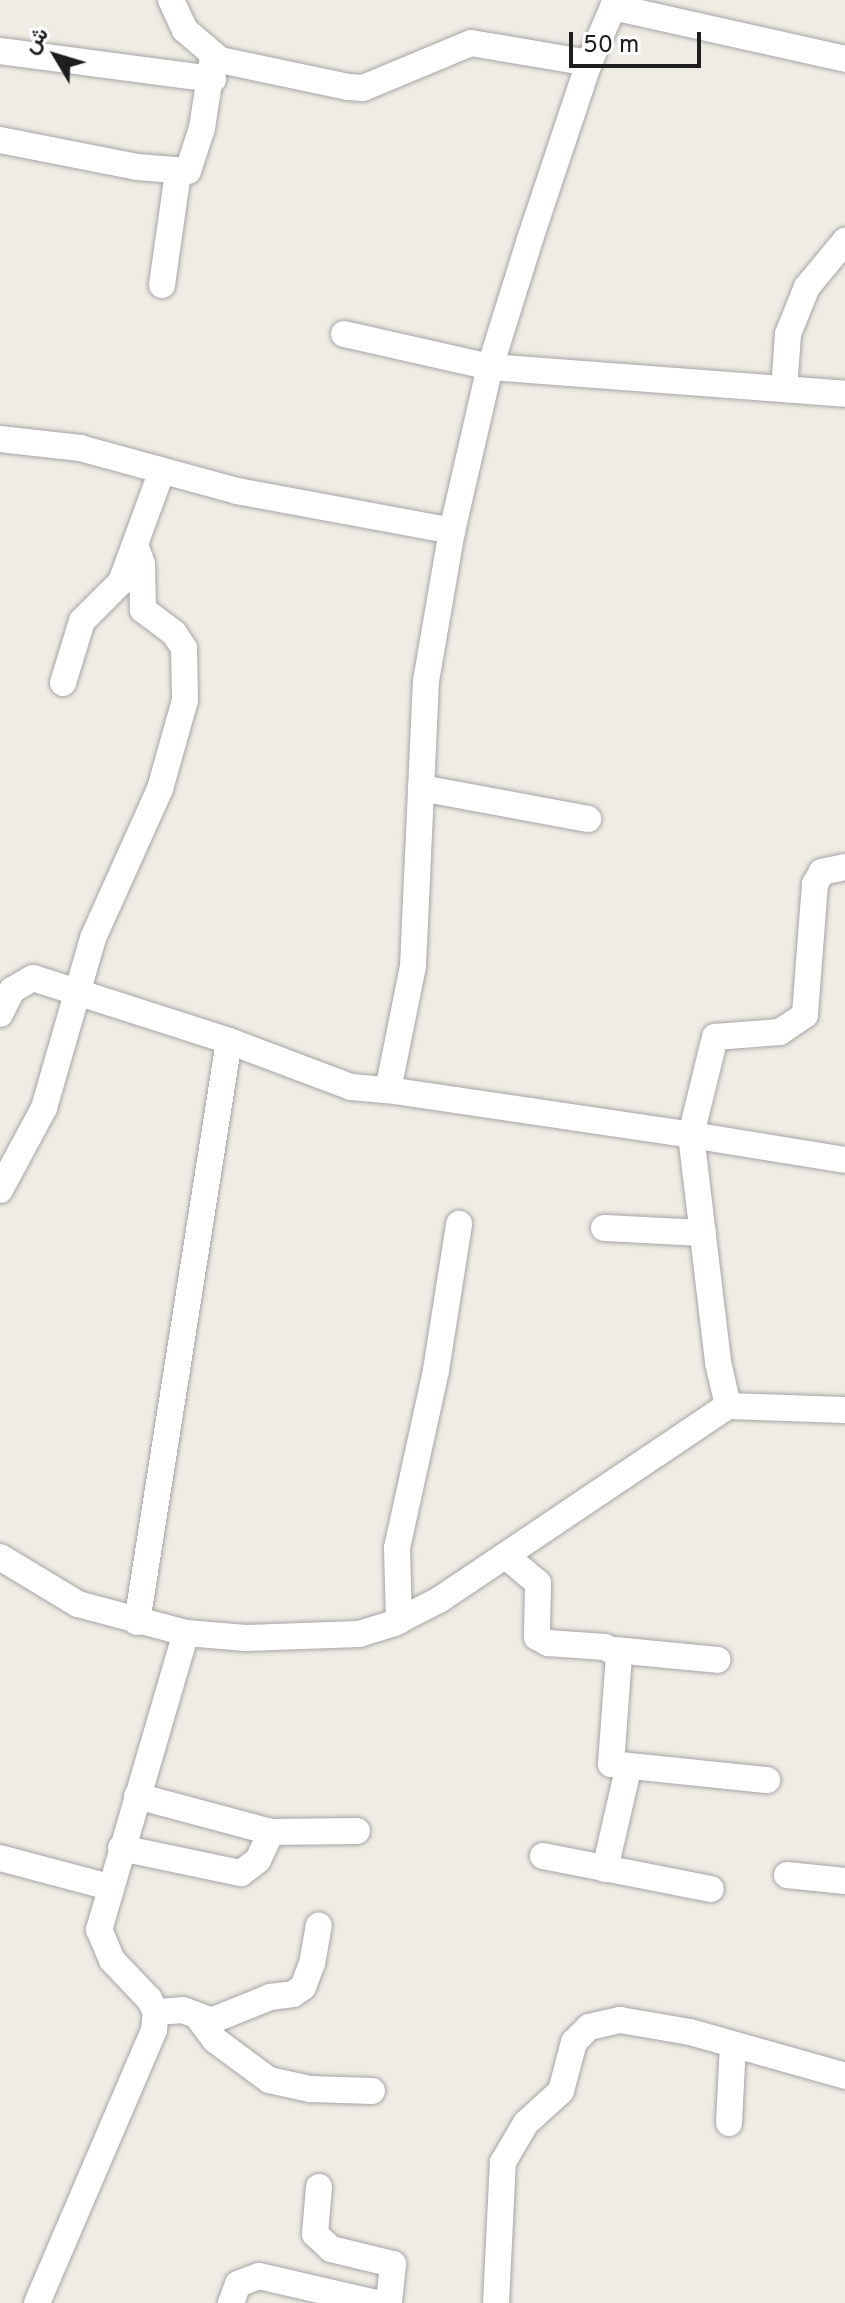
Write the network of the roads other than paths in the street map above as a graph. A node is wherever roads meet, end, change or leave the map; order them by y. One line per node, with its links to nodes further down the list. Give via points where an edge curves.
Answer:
1 (171, 0): 6 (street)
2 (615, 4): 4 (street); 5 (street)
3 (0, 51): 6 (street)
4 (845, 59)
5 (589, 63): 6 (street, via 471,43 363,88); 12 (street)
6 (213, 68): 8 (street, via 193,164)
7 (0, 140): 8 (street)
8 (178, 173): 10 (street)
9 (845, 241): 13 (street, via 807,287 788,334)
10 (162, 285)
11 (344, 334): 12 (street)
12 (490, 367): 13 (street); 17 (street)
13 (784, 389): 14 (street)
14 (845, 394)
15 (0, 439): 16 (street, via 80,448)
16 (161, 473): 17 (street); 18 (street)
17 (452, 531): 20 (street, via 426,681)
18 (135, 545): 19 (street, via 114,594 82,621); 23 (street, via 142,564 143,610 174,633 184,648 185,700 160,789 93,938)
19 (63, 683)
20 (421, 788): 21 (street); 26 (street, via 413,966)
21 (588, 819)
22 (845, 867): 27 (street, via 822,872 815,884 805,1015 780,1032 715,1037)
23 (79, 991): 24 (street, via 33,978 12,990); 25 (street); 29 (street, via 44,1108)
24 (0, 1014)
25 (229, 1041): 26 (street, via 351,1087); 38 (street)
26 (388, 1090): 27 (street)
27 (691, 1135): 28 (street); 32 (street)
28 (845, 1160)
29 (0, 1190)
30 (459, 1224): 37 (street, via 436,1370 397,1548)
31 (604, 1228): 32 (street)
32 (703, 1233): 33 (street, via 718,1362)
33 (738, 1404): 34 (street); 36 (street)
34 (845, 1410)
35 (0, 1557): 38 (street, via 78,1604)
36 (512, 1560): 37 (street); 40 (street, via 538,1583 537,1637 548,1643)
37 (399, 1621): 39 (street, via 359,1634 321,1637)
38 (137, 1622): 39 (street)
39 (186, 1633): 44 (street)
40 (615, 1650): 41 (street); 42 (street, via 620,1662 608,1759)
41 (718, 1660)
42 (628, 1769): 43 (street); 50 (street)
43 (767, 1780)
44 (137, 1796): 46 (street); 47 (street)
45 (357, 1831): 46 (street)
46 (271, 1832): 47 (street, via 258,1860 241,1873)
47 (121, 1848): 53 (street)
48 (543, 1856): 50 (street)
49 (0, 1858): 53 (street)
50 (605, 1869): 54 (street)
51 (787, 1875): 52 (street)
52 (845, 1881)
53 (109, 1887): 56 (street, via 99,1930 104,1945)
54 (711, 1889)
55 (319, 1926): 57 (street, via 303,1987 222,2018)
56 (156, 2012): 57 (street, via 170,2008); 63 (street, via 145,2055)
57 (197, 2016): 60 (street, via 215,2040 269,2080 310,2089)
58 (733, 2045): 59 (street); 61 (street); 67 (street, via 620,2020 604,2020 579,2034 561,2091 526,2123 503,2162)
59 (845, 2076)
60 (372, 2091)
61 (729, 2123)
62 (319, 2187): 66 (street, via 315,2234 331,2249 393,2264)
63 (40, 2303)
64 (231, 2303): 65 (street, via 238,2284 259,2276)
65 (376, 2303)
66 (389, 2303)
67 (496, 2303)

